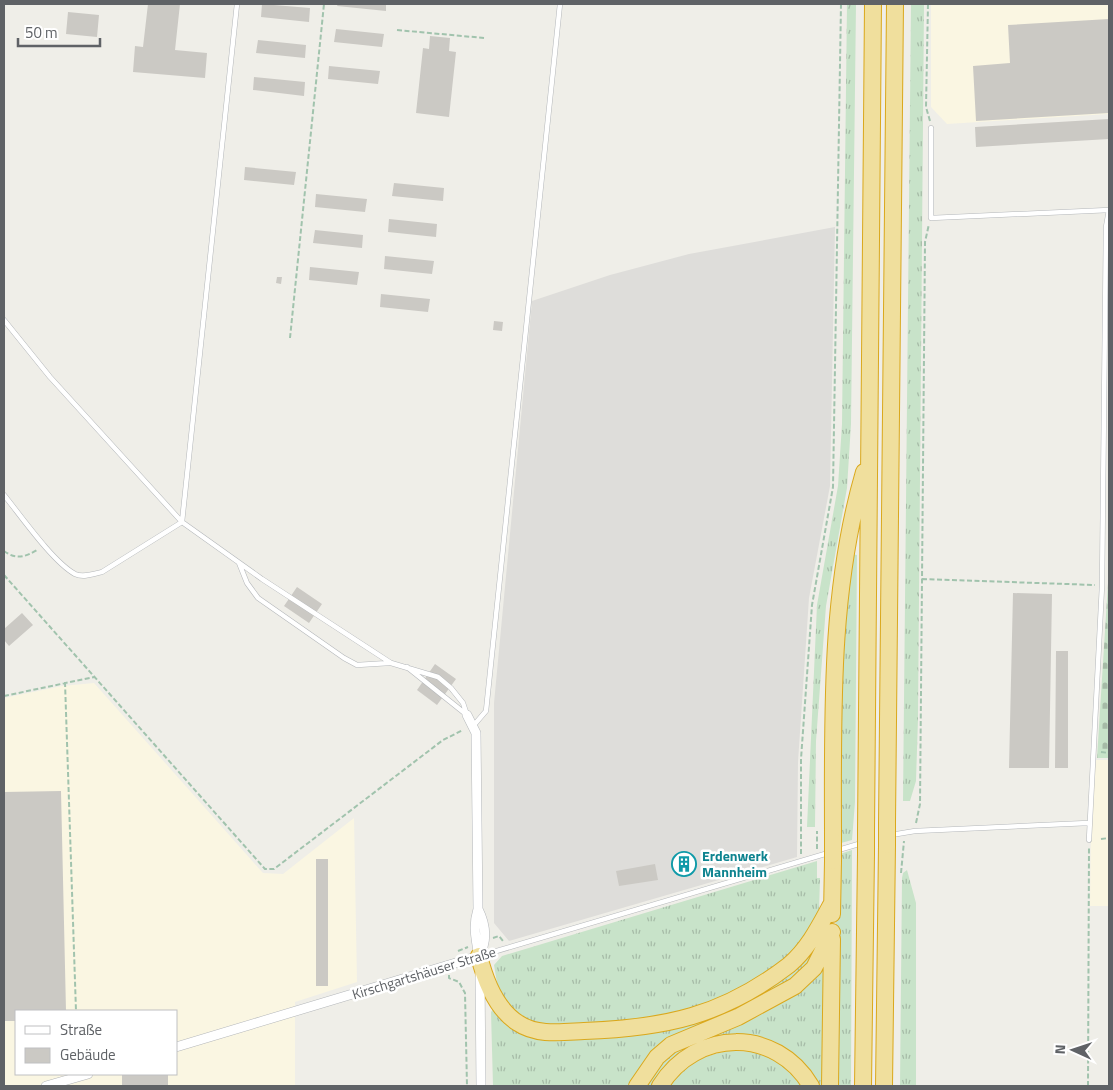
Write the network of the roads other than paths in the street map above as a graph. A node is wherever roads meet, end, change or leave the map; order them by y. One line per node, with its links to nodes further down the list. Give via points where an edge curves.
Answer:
1 (237, 4): 10 (lane)
2 (560, 4): 15 (lane, via 486,711)
3 (873, 4): 8 (highway)
4 (895, 4): 17 (highway)
5 (931, 128): 6 (lane, via 931,218)
6 (1109, 210): 16 (lane, via 1106,227 1102,586)
7 (4, 320): 10 (lane, via 50,377)
8 (869, 453): 17 (highway); 19 (highway, bridge, via 856,498 836,622 832,670)
9 (4, 495): 10 (lane, via 58,560 76,575 102,572)
10 (182, 522): 11 (lane)
11 (238, 562): 12 (lane); 12 (lane, via 258,598 344,658 358,665)
12 (391, 663): 13 (lane)
13 (406, 666): 14 (lane); 14 (lane, via 432,674 444,683 463,703)
14 (467, 715): 15 (street)
15 (474, 725): 21 (street, via 478,910 475,944)
16 (1088, 823): 17 (lane, Kirschgartshäuser Straße, via 915,830); 18 (lane)
17 (880, 835): 21 (lane, Kirschgartshäuser Straße); 30 (highway, bridge, via 866,854); 31 (highway)
18 (1089, 840)
19 (832, 903): 20 (highway); 21 (highway, via 802,952 774,976 702,1014 650,1027 556,1032 528,1028 512,1019 498,1002 486,981)
20 (832, 932): 26 (highway, via 814,968 794,986 738,1017 671,1045 657,1057); 29 (highway)
21 (479, 956): 22 (street, Kirschgartshäuser Straße); 25 (street)
22 (178, 1046)
23 (85, 1075): 24 (street)
24 (51, 1086)
25 (481, 1086)
26 (637, 1086)
27 (660, 1086): 28 (highway, via 674,1068 694,1053 710,1046 736,1042 756,1044 778,1053 799,1070)
28 (811, 1086)
29 (830, 1086)
30 (863, 1086)
31 (884, 1086)

